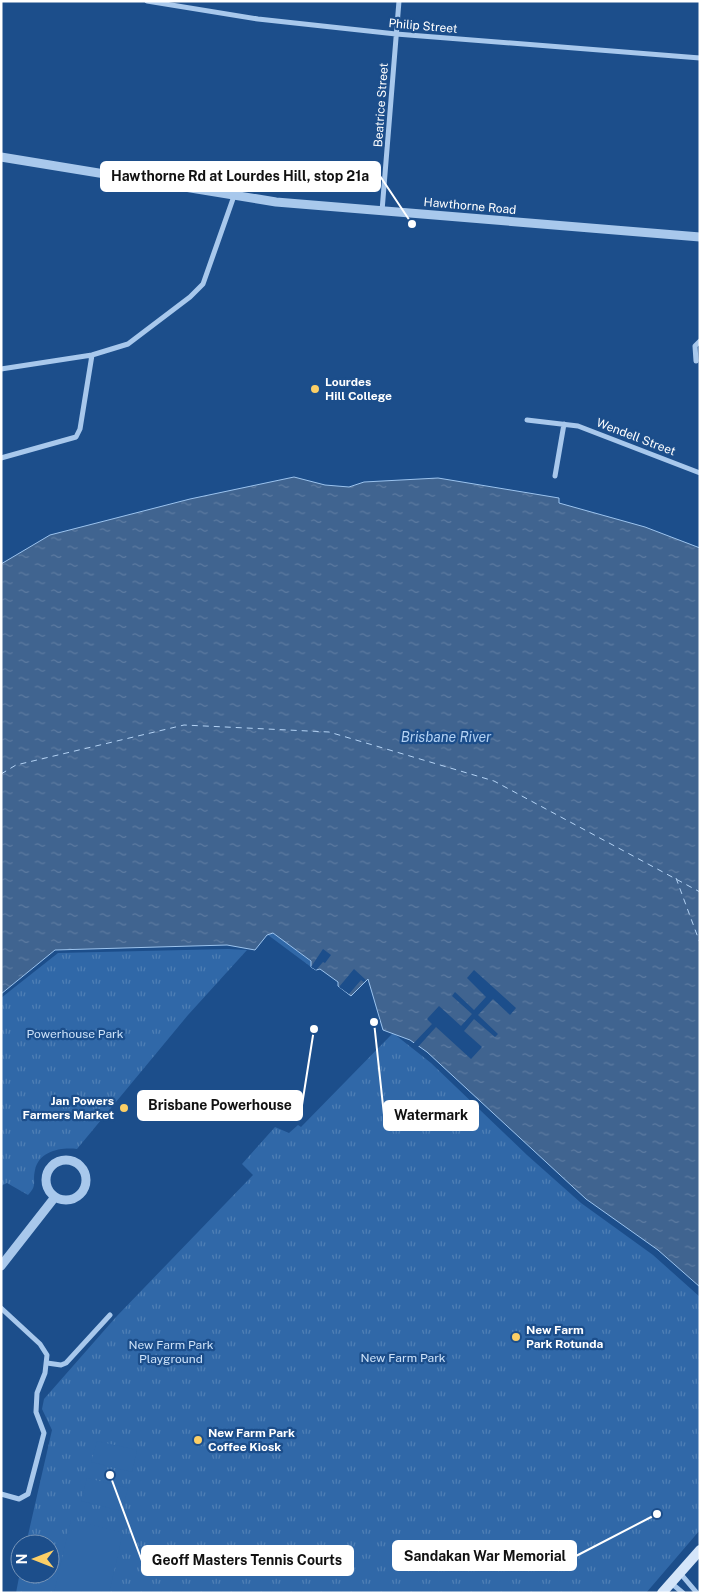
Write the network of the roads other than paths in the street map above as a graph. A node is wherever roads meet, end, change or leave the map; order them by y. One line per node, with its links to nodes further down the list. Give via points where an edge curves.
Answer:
1 (146, 1): 3 (street, Philip Street, via 258,19)
2 (399, 1): 3 (street, Beatrice Street)
3 (396, 34): 4 (street, Philip Street); 7 (street, Beatrice Street)
4 (700, 58)
5 (1, 157): 6 (street, Hawthorne Road)
6 (234, 196): 7 (street, Hawthorne Road); 10 (street, via 203,284 128,344)
7 (382, 211): 8 (street, Hawthorne Road)
8 (700, 237)
9 (700, 341): 11 (street, via 695,346)
10 (92, 355): 12 (street); 15 (street, via 76,437)
11 (696, 361)
12 (1, 368)
13 (527, 420): 14 (street, Wendell Street)
14 (564, 424): 16 (street, Wendell Street, via 578,426); 17 (street)
15 (1, 458)
16 (700, 473)
17 (555, 476)
18 (55, 1197): 18 (street, via 47,1187 47,1174 55,1163 74,1162 86,1178 83,1190 74,1199); 19 (street)
19 (1, 1266)
20 (1, 1308): 22 (street, via 40,1344 47,1355)
21 (110, 1315): 22 (street, via 66,1363)
22 (47, 1363): 23 (street, via 37,1393 36,1412 44,1433 28,1494 19,1499)
23 (1, 1494)
24 (700, 1550): 25 (main road)
25 (680, 1573): 26 (main road); 29 (street)
26 (671, 1583): 27 (main road); 28 (street)
27 (662, 1593)
28 (683, 1593)
29 (697, 1593)

